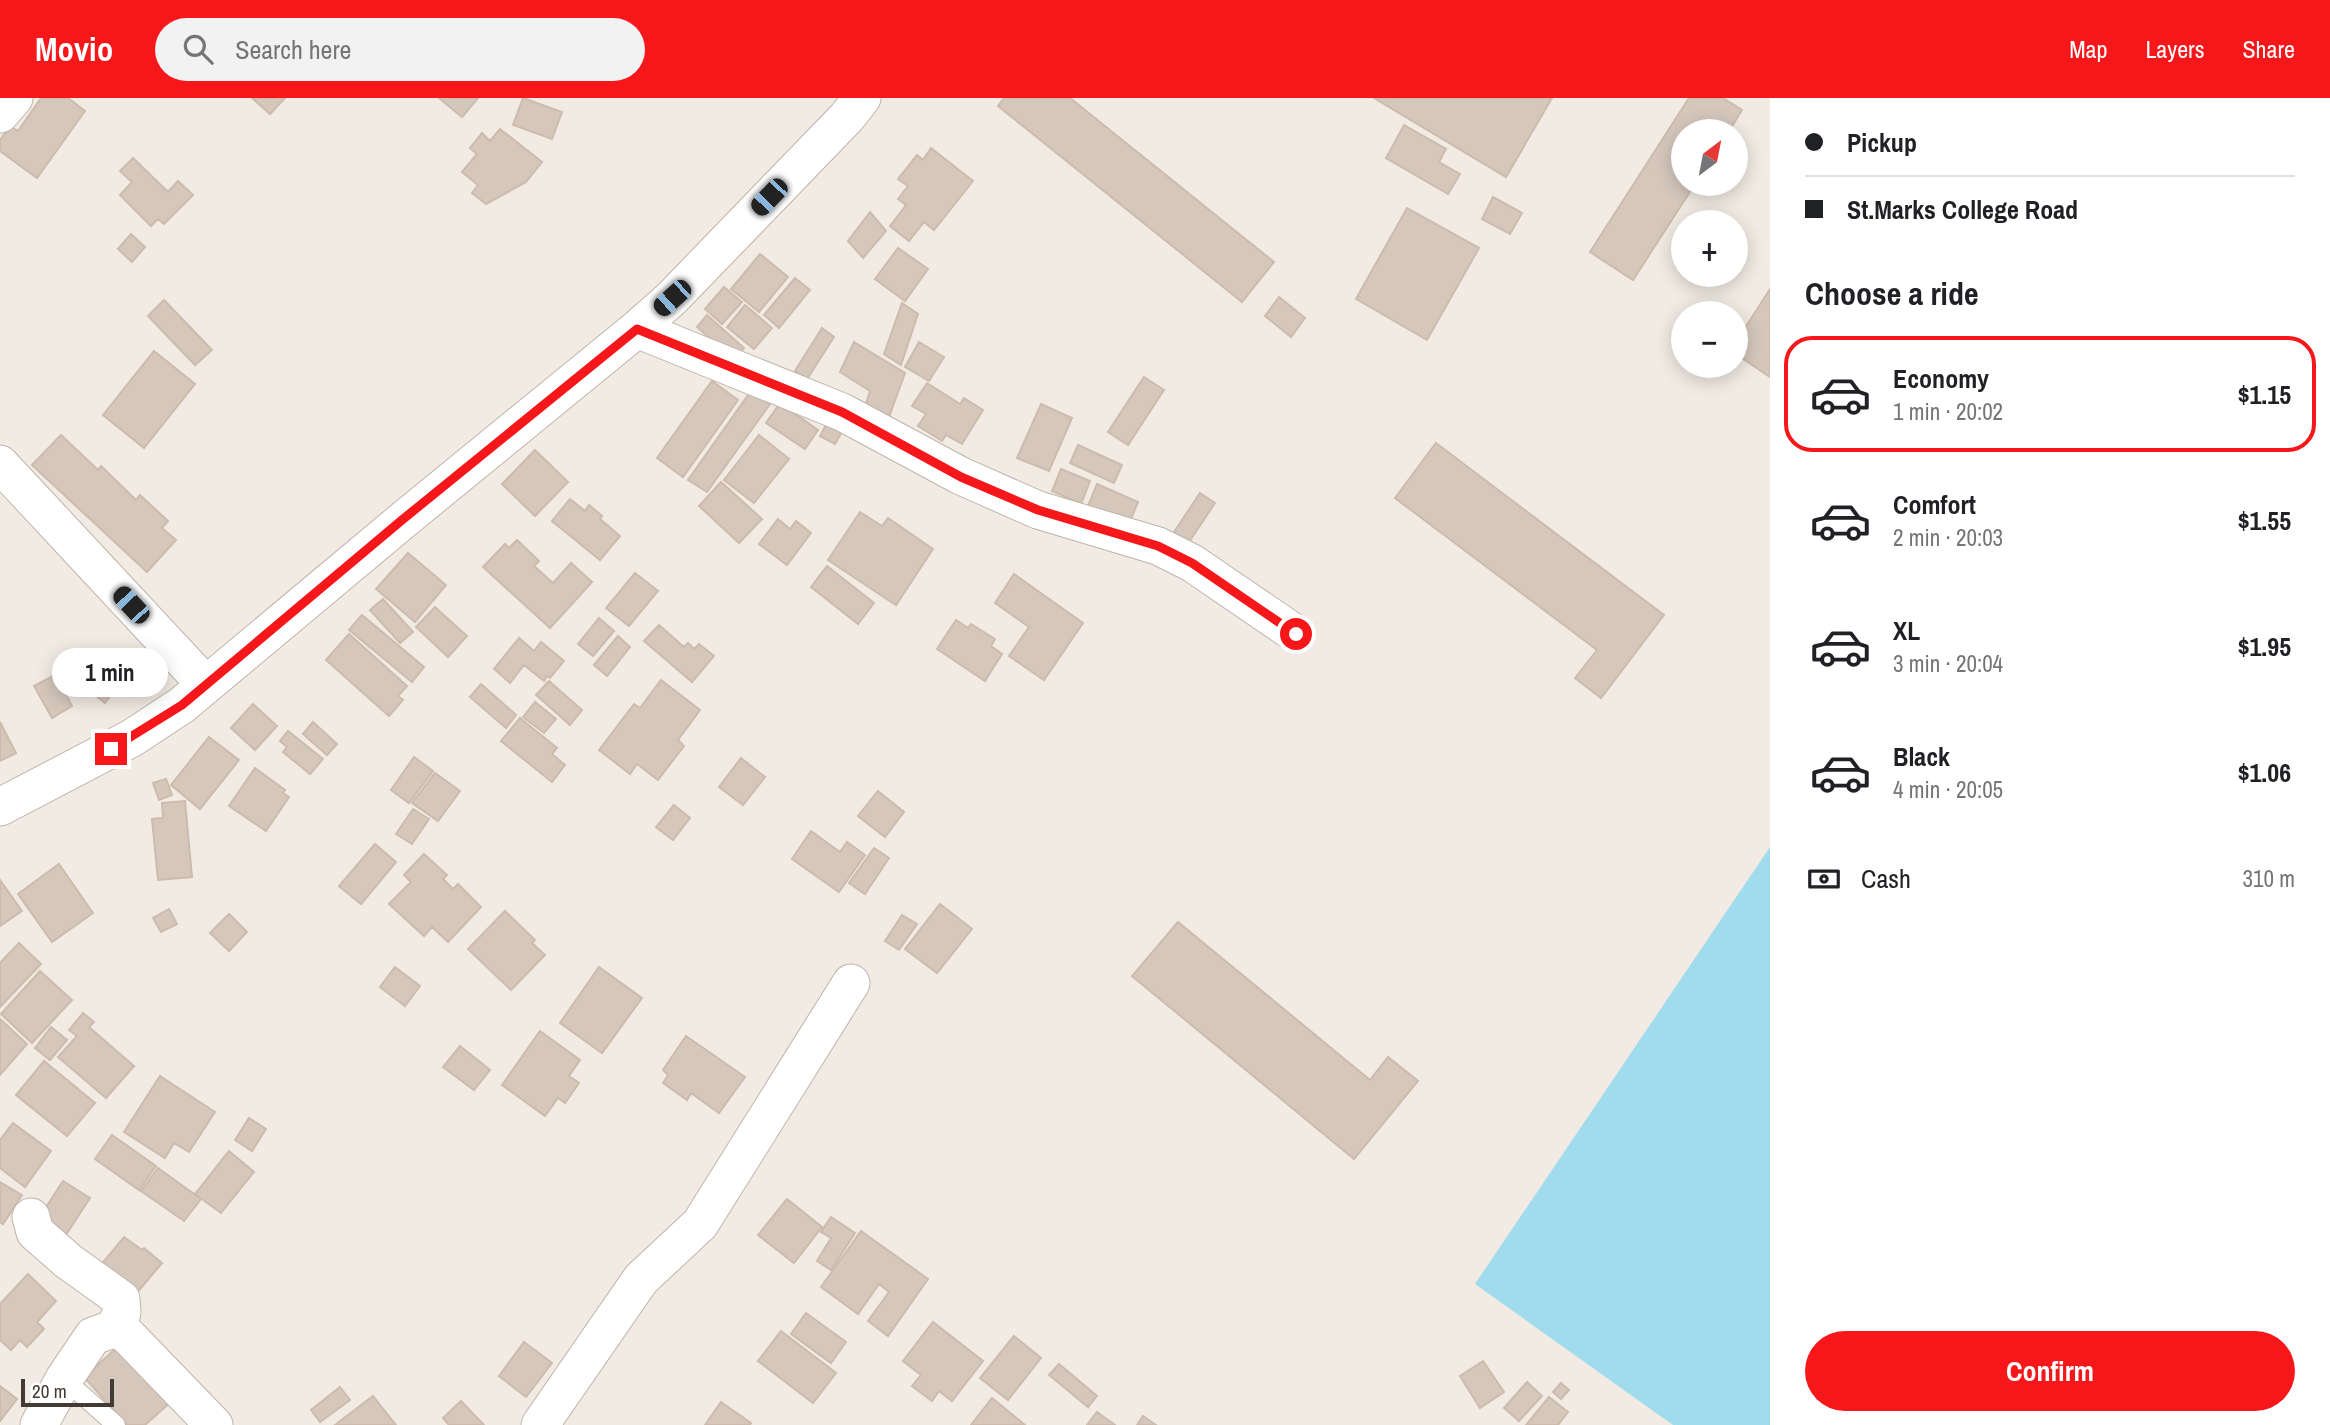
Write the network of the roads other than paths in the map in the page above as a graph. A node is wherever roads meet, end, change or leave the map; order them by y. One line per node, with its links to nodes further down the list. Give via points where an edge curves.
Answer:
1 (14, 98): 3 (street)
2 (862, 98): 4 (street, via 682,288)
3 (0, 114)
4 (637, 329): 6 (street, via 842,412 961,477 1038,510 1158,546 1192,563); 7 (street)
5 (0, 464): 7 (street)
6 (1296, 634)
7 (206, 685): 8 (street, via 132,738)
8 (0, 807)
9 (851, 983): 16 (street, via 700,1224 641,1279)
10 (31, 1217): 11 (street, via 35,1232 121,1299 122,1313)
11 (113, 1329): 12 (street, via 93,1336); 15 (street, via 126,1334)
12 (64, 1379): 13 (street); 14 (lane)
13 (39, 1425)
14 (116, 1425)
15 (214, 1425)
16 (540, 1425)

